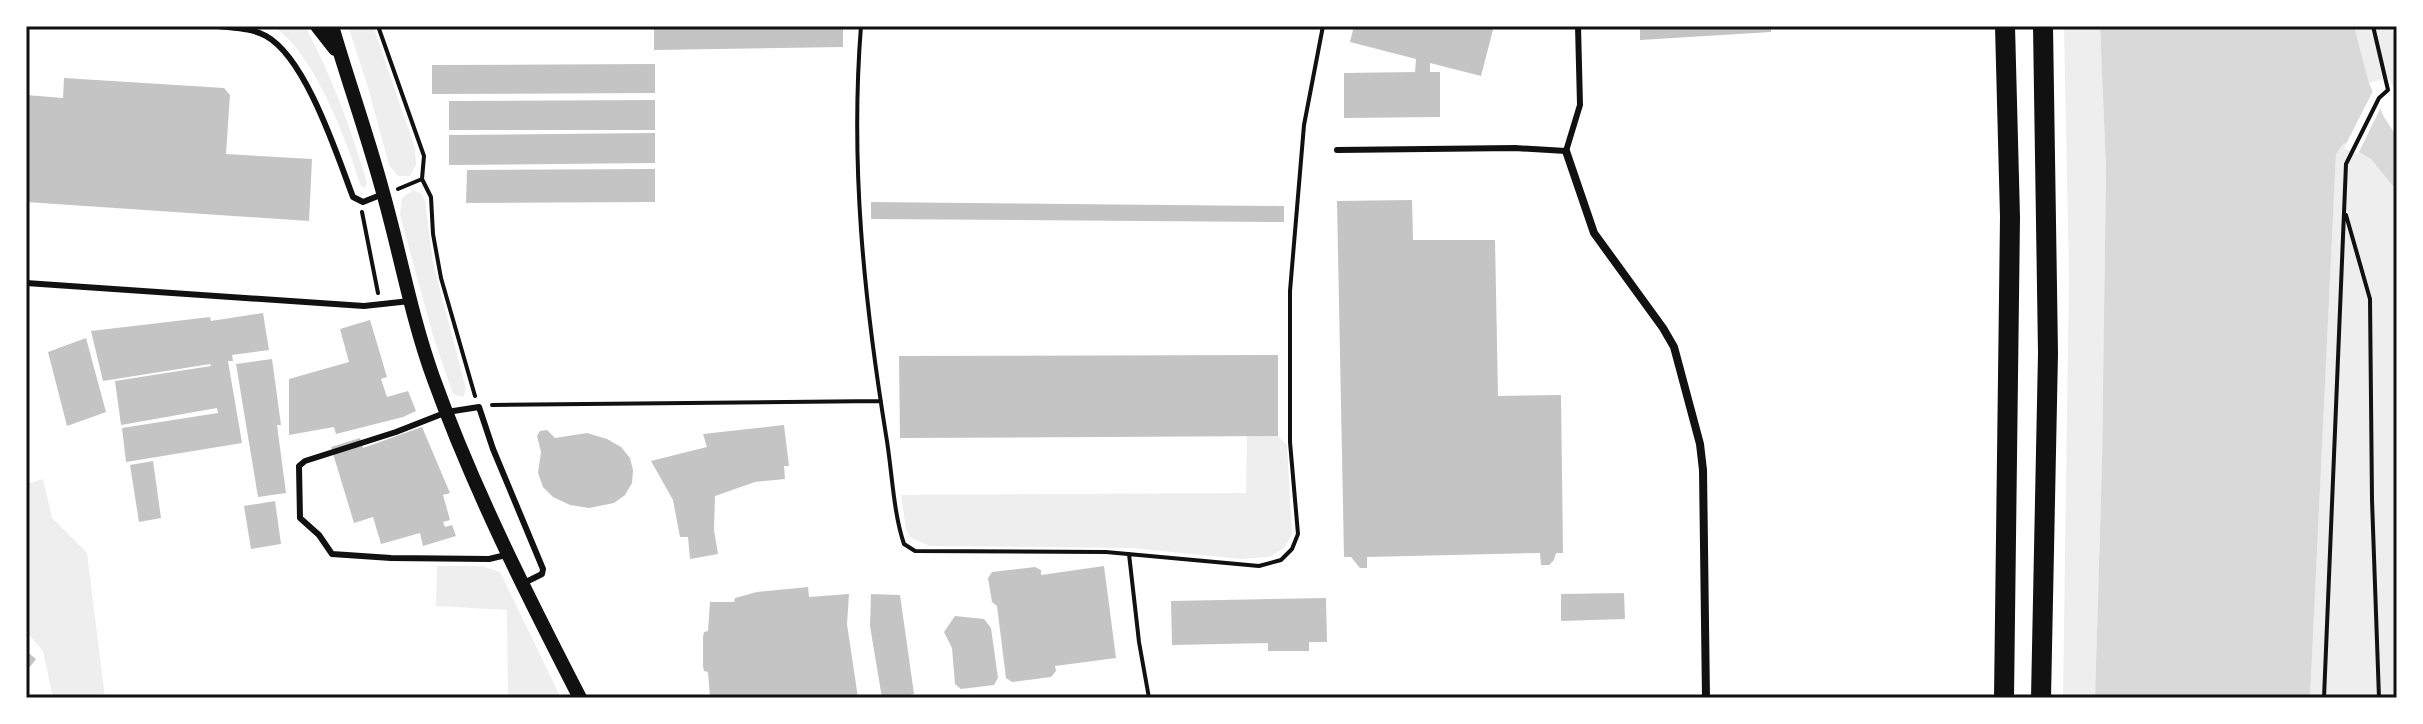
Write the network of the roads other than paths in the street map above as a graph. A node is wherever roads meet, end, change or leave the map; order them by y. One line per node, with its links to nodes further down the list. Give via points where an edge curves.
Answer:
1 (145, 26): 2 (lane)
2 (162, 26)
3 (218, 26): 12 (lane, via 260,33 286,53 332,140 353,197 363,202)
4 (317, 26): 9 (street)
5 (332, 26): 9 (street)
6 (1578, 26): 11 (lane, via 1580,105)
7 (2005, 26): 20 (highway, via 2010,247)
8 (2043, 26): 21 (highway, via 2048,353)
9 (340, 55): 12 (street)
10 (1337, 150): 11 (lane)
11 (1566, 151): 19 (street, via 1594,233 1674,347 1700,444)
12 (384, 194): 14 (street)
13 (26, 283): 14 (lane, via 381,306)
14 (410, 301): 15 (street)
15 (447, 412): 16 (street); 16 (lane, via 302,463 300,518 334,554 489,559); 17 (lane, via 479,407 543,569)
16 (508, 554): 17 (street)
17 (522, 584): 18 (street)
18 (580, 698)
19 (1706, 698)
20 (2004, 698)
21 (2041, 698)

